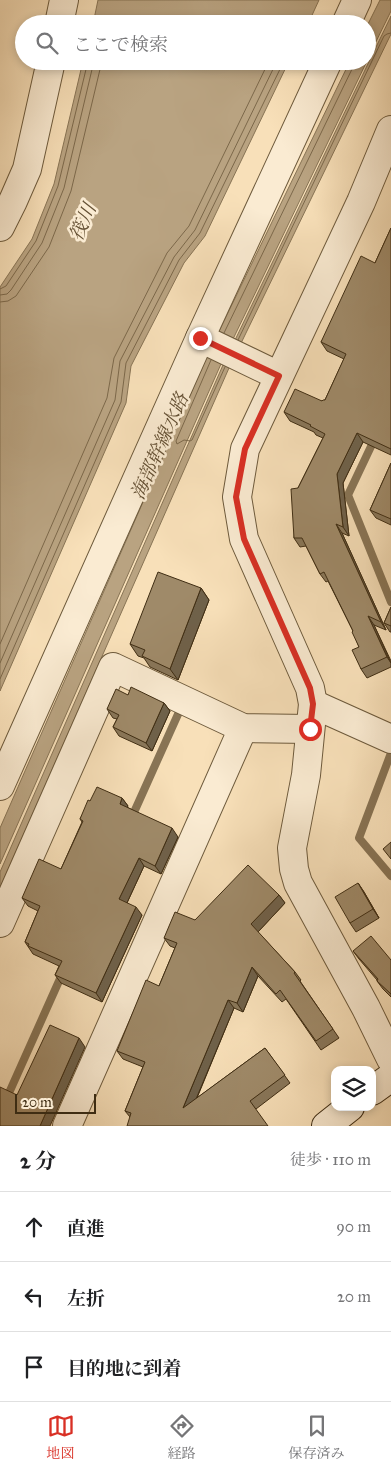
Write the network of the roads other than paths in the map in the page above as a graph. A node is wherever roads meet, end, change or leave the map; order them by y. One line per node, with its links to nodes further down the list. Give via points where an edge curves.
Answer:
1 (64, 0): 3 (street)
2 (357, 0): 4 (street)
3 (61, 15)
4 (350, 15)
5 (48, 70): 8 (street, via 27,169)
6 (324, 70): 9 (street)
7 (389, 138): 10 (street)
8 (0, 227)
9 (205, 340): 10 (street); 14 (street)
10 (279, 376): 11 (street, via 245,449 236,497 244,539 310,688)
11 (311, 716): 12 (street); 13 (street); 16 (street, via 306,775 292,848 294,869 298,883 366,1008)
12 (242, 728): 15 (street, via 114,667); 18 (street)
13 (391, 738)
14 (0, 786)
15 (0, 923)
16 (386, 1080)
17 (345, 1111): 19 (street)
18 (68, 1126)
19 (326, 1126)

